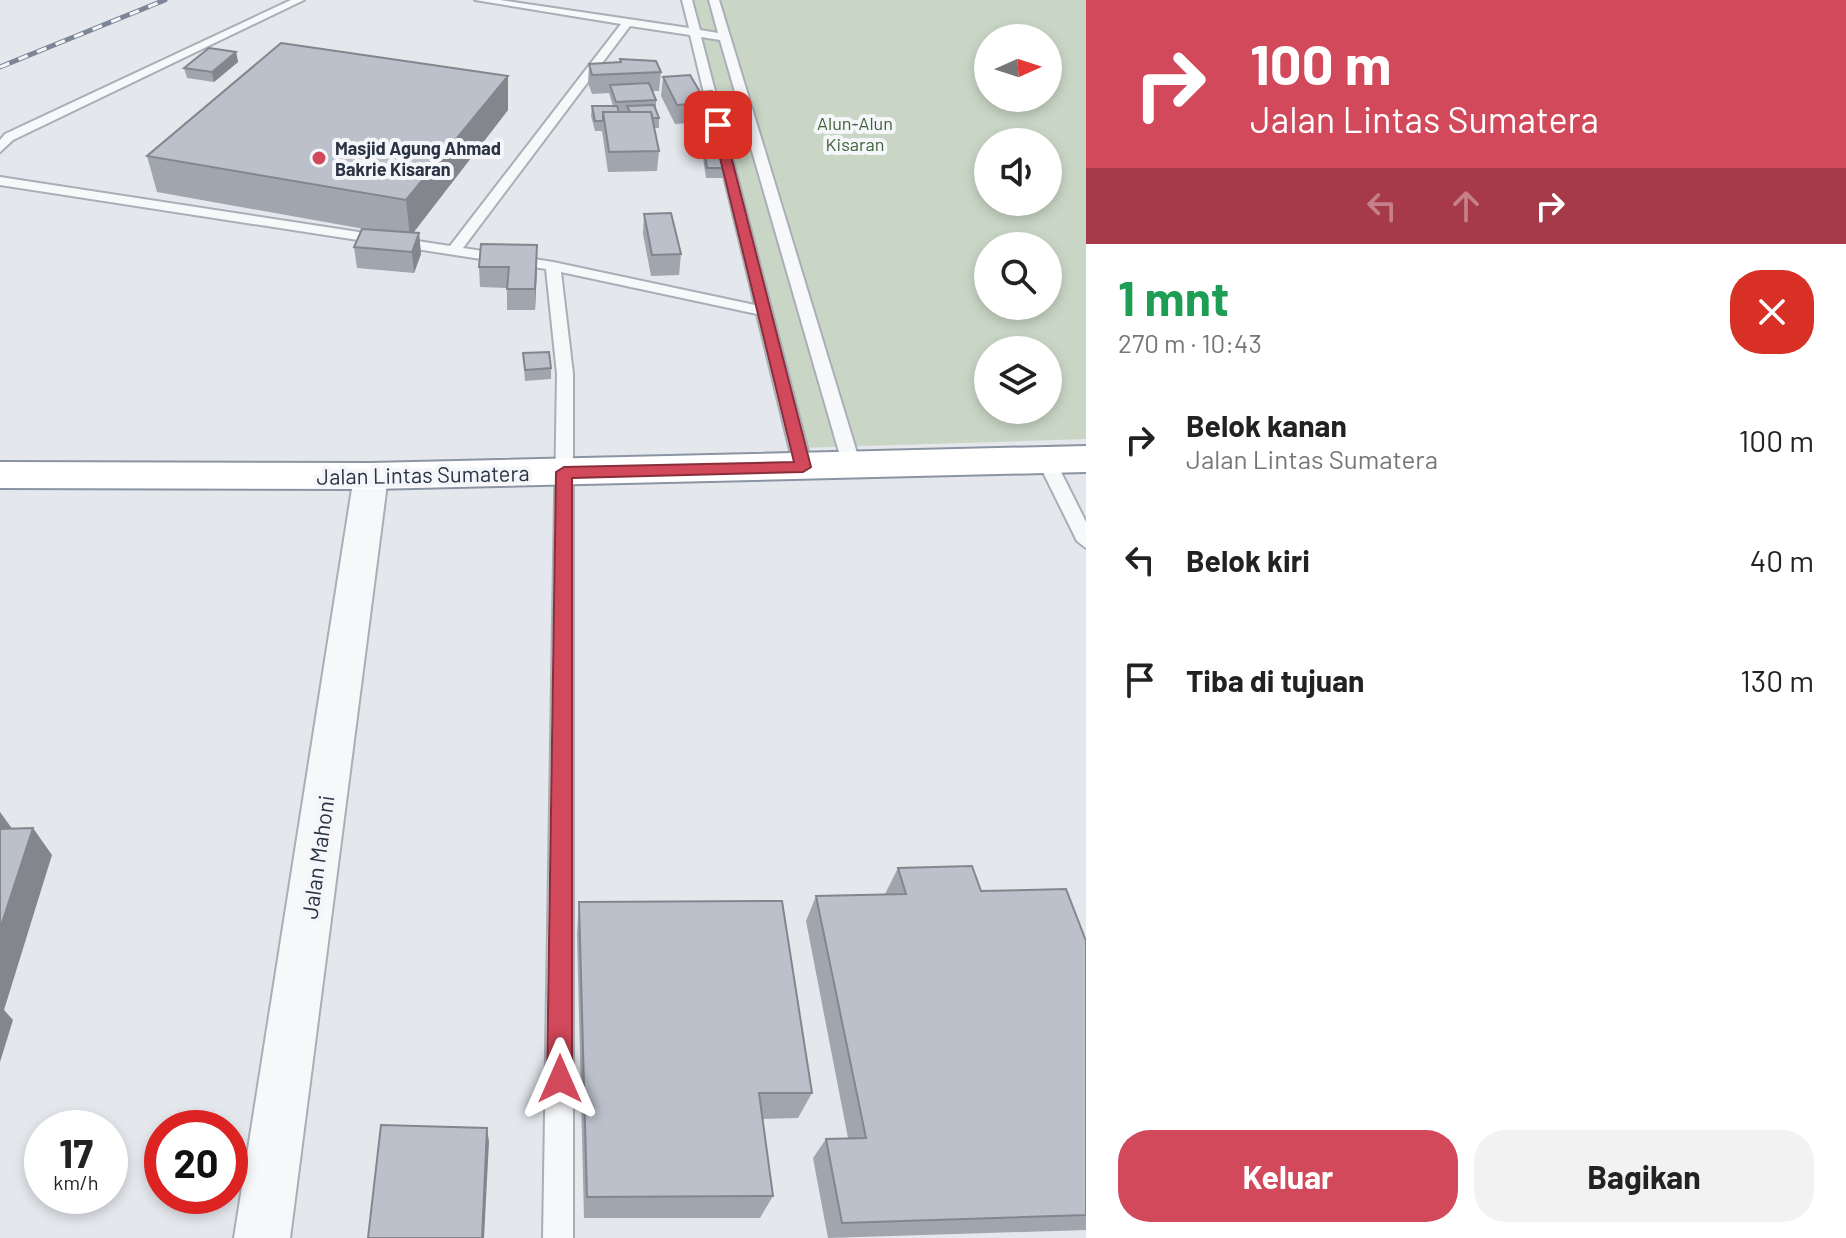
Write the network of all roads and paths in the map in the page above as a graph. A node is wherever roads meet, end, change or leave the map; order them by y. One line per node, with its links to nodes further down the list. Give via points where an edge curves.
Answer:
1 (299, 0): 8 (lane, via 9,137)
2 (480, 0): 5 (lane)
3 (687, 0): 6 (lane)
4 (714, 0): 7 (lane)
5 (628, 22): 6 (lane); 10 (lane)
6 (694, 32): 7 (lane); 12 (lane)
7 (725, 37): 15 (lane)
8 (0, 148)
9 (0, 181): 10 (lane)
10 (453, 251): 11 (lane)
11 (553, 266): 12 (lane); 17 (lane, via 565,374)
12 (764, 311): 16 (lane)
13 (1086, 459): 14 (highway, Jalan Lintas Sumatera)
14 (1046, 460): 15 (highway, Jalan Lintas Sumatera); 20 (lane)
15 (852, 466): 16 (highway, Jalan Lintas Sumatera)
16 (803, 467): 17 (highway, Jalan Lintas Sumatera)
17 (564, 472): 19 (highway, Jalan Lintas Sumatera); 22 (lane)
18 (0, 475): 19 (highway, Jalan Lintas Sumatera)
19 (371, 476): 21 (street, Jalan Mahoni)
20 (1086, 541)
21 (262, 1238)
22 (558, 1238)

